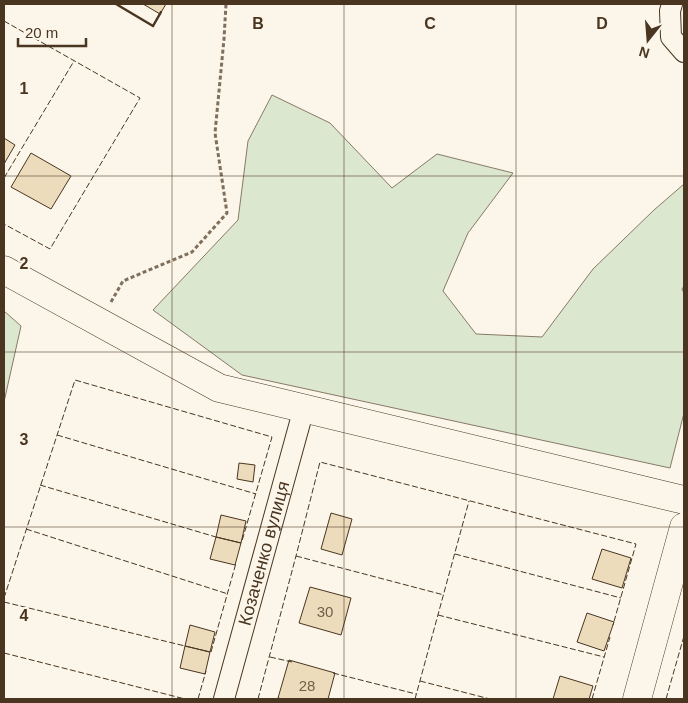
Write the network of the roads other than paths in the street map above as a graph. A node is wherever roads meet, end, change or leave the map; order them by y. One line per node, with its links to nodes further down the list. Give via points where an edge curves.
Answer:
1 (672, 4): 2 (street, via 670,10)
2 (678, 44)
3 (4, 270): 4 (main road, via 219,388)
4 (304, 408): 5 (main road); 7 (street, Козаченко вулиця)
5 (684, 500)
6 (684, 527): 8 (main road)
7 (224, 699)
8 (637, 699)

